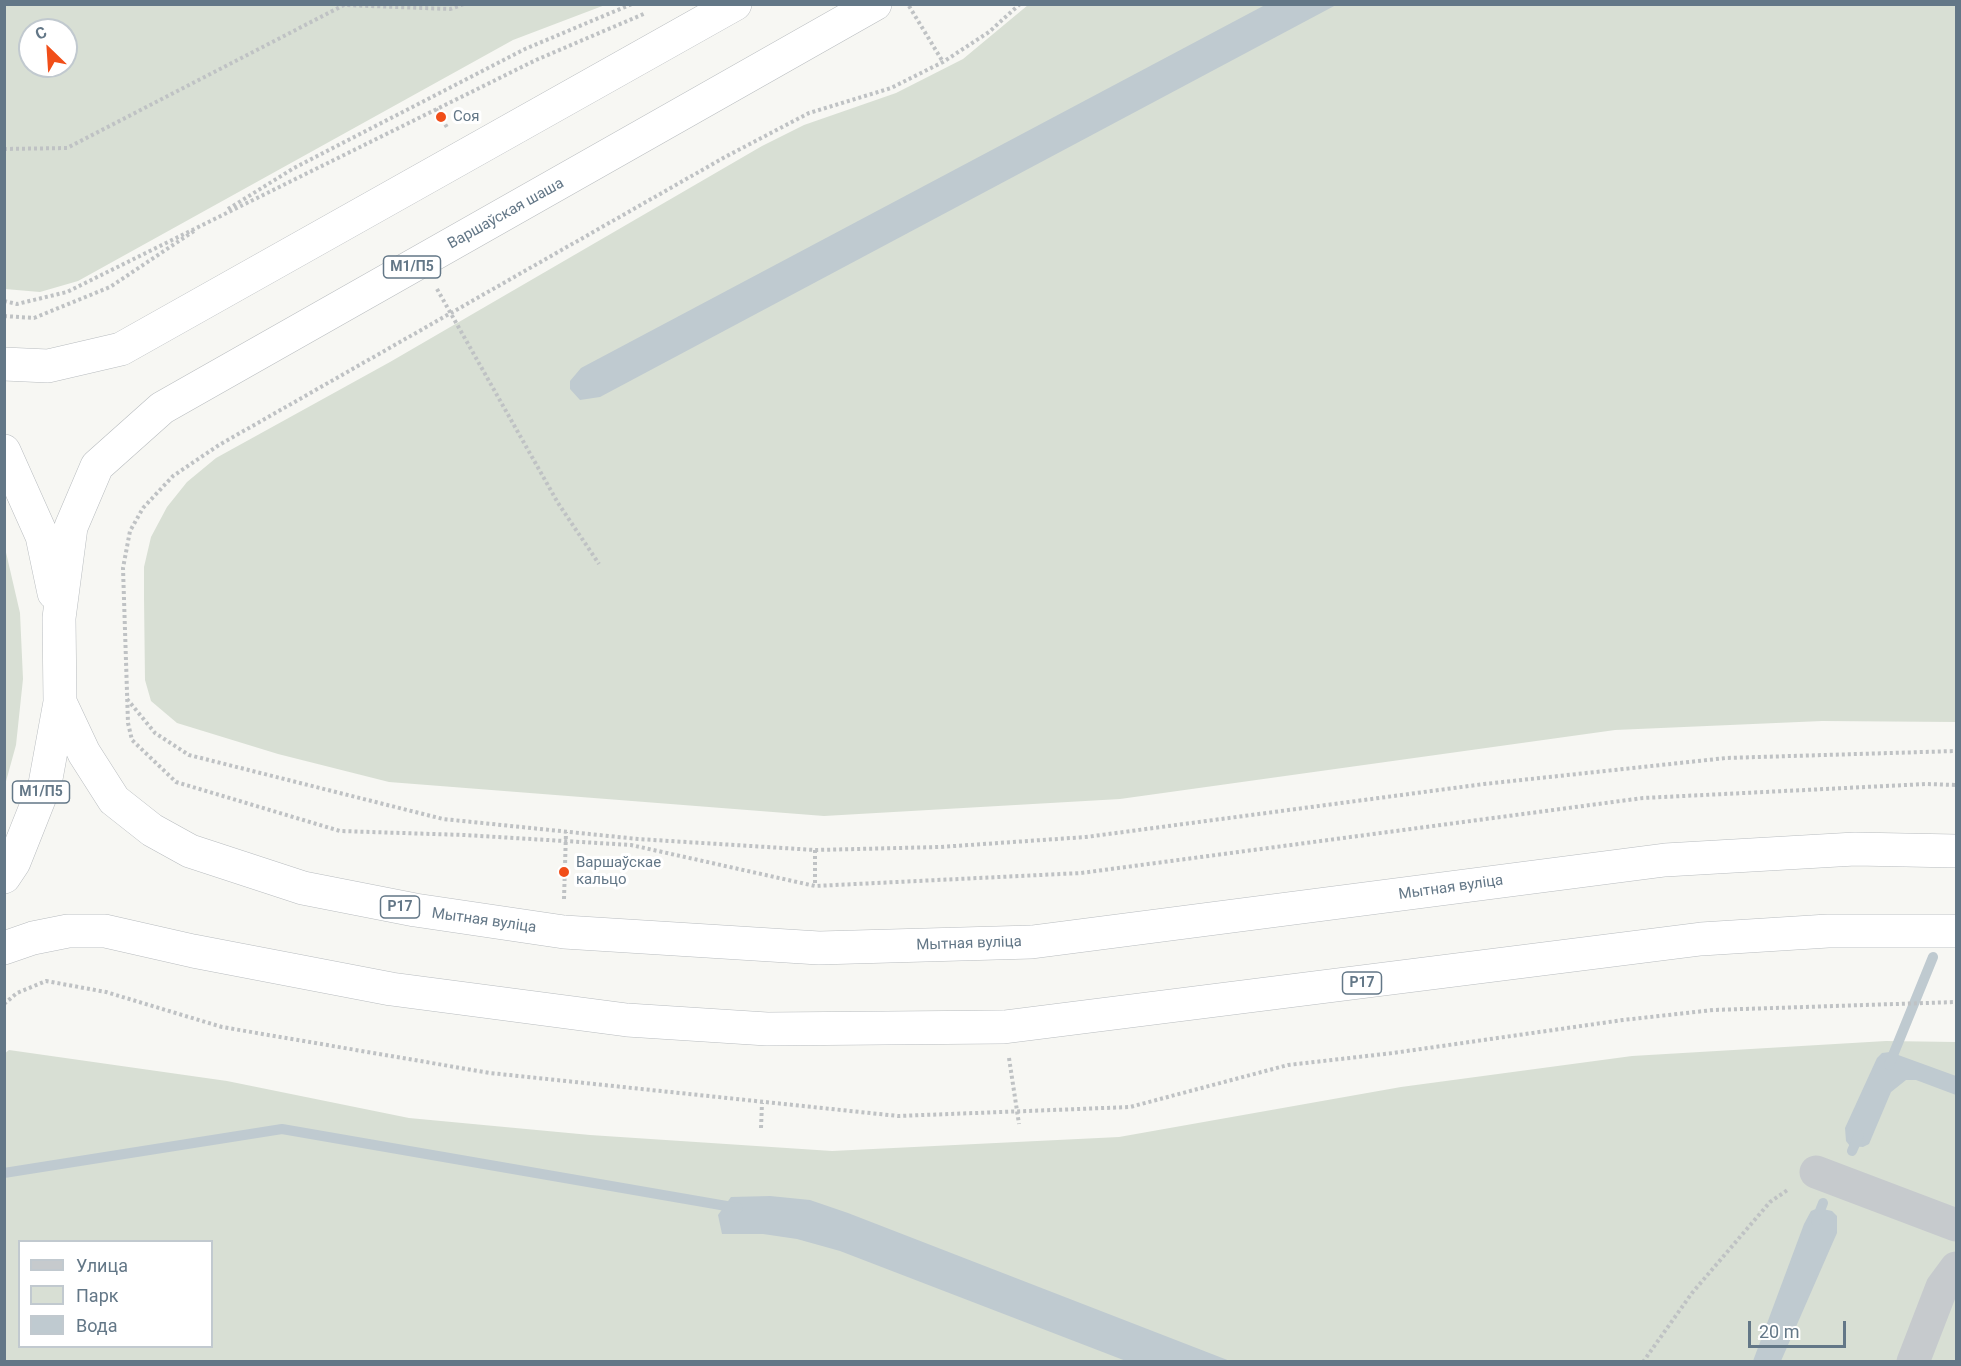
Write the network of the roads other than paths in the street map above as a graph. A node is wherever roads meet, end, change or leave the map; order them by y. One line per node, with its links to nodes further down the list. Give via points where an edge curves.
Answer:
1 (735, 4): 3 (highway, via 121,349 48,366)
2 (875, 4): 5 (highway, Варшаўская шаша / М1/П5, via 162,408 97,466 71,527)
3 (4, 364)
4 (4, 451): 5 (highway, Варшаўская шаша / М1/П5, via 42,536)
5 (59, 618): 6 (highway, Варшаўская шаша / М1/П5)
6 (60, 702): 7 (highway, Мытная вуліца / Р17, via 84,753 114,800 152,830 190,851 303,888 564,933 819,948 1032,942 1665,860 1855,849); 8 (highway, Варшаўская шаша / М1/П5, via 45,784 14,862)
7 (1956, 851)
8 (4, 877)
9 (1956, 931): 10 (highway, Р17, via 1828,931 1701,939 1004,1027 767,1029 627,1020 391,989 105,931 68,931)
10 (4, 948)
11 (1816, 1172): 12 (street)
12 (1956, 1225)
13 (1956, 1268): 14 (street, via 1942,1287)
14 (1914, 1362)

